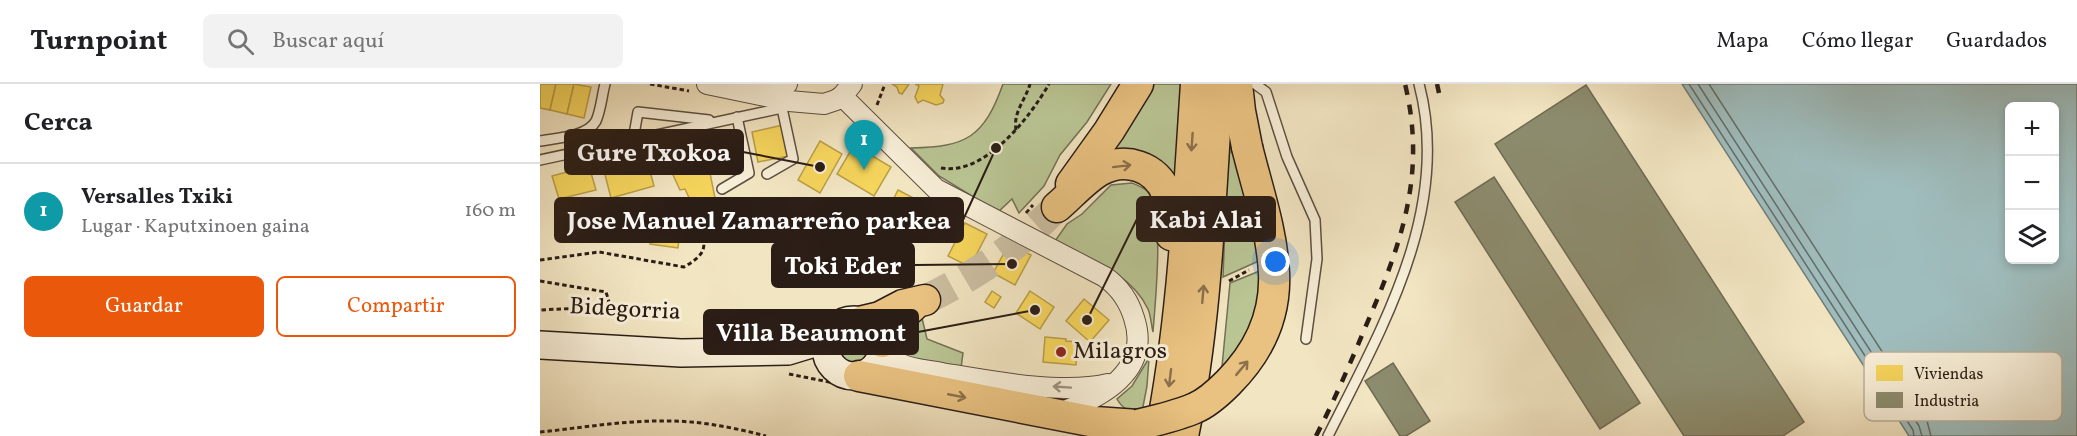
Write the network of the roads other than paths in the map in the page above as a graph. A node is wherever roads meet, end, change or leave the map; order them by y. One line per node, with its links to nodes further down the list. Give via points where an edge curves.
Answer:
1 (605, 84): 14 (lane, via 596,120 590,128)
2 (707, 84): 10 (street)
3 (1138, 84): 18 (main road, one-way to 18, via 1057,207 1099,171 1121,164 1148,170 1159,178 1168,195)
4 (1196, 84): 18 (main road, one-way to 18)
5 (1218, 84): 28 (main road, one-way to 5, via 1192,394 1202,302)
6 (1237, 84): 27 (main road, one-way to 6, bridge, via 1165,418 1197,408 1221,391 1258,346 1268,322 1273,301 1272,253)
7 (1255, 84): 21 (lane, via 1266,92 1287,157 1315,220 1317,259)
8 (1419, 84): 29 (lane, via 1428,145 1420,223 1401,281)
9 (847, 89): 10 (street, via 830,103); 25 (street, via 936,189 1105,277 1117,287 1132,312 1138,338 1132,365)
10 (792, 96): 11 (lane); 16 (lane, via 793,159)
11 (737, 117): 12 (lane); 17 (lane, via 749,173)
12 (717, 121): 13 (lane); 13 (lane, via 639,112)
13 (633, 140): 15 (lane)
14 (540, 141)
15 (540, 160)
16 (767, 174)
17 (722, 189)
18 (1180, 291): 27 (main road, one-way to 27, via 1169,390)
19 (829, 334): 20 (main road, via 847,320); 23 (main road); 24 (main road, via 825,347 829,361)
20 (876, 336): 24 (main road, via 881,357 875,368); 25 (street, one-way to 20, via 1081,388 1014,384 905,366 892,359)
21 (1306, 339)
22 (540, 345): 23 (main road, via 681,353)
23 (788, 351): 24 (main road, via 812,356)
24 (846, 371): 26 (main road, one-way to 26)
25 (1119, 380): 26 (street, via 1090,400)
26 (1055, 415): 27 (main road)
27 (1149, 430)
28 (1183, 436)
29 (1328, 436)

